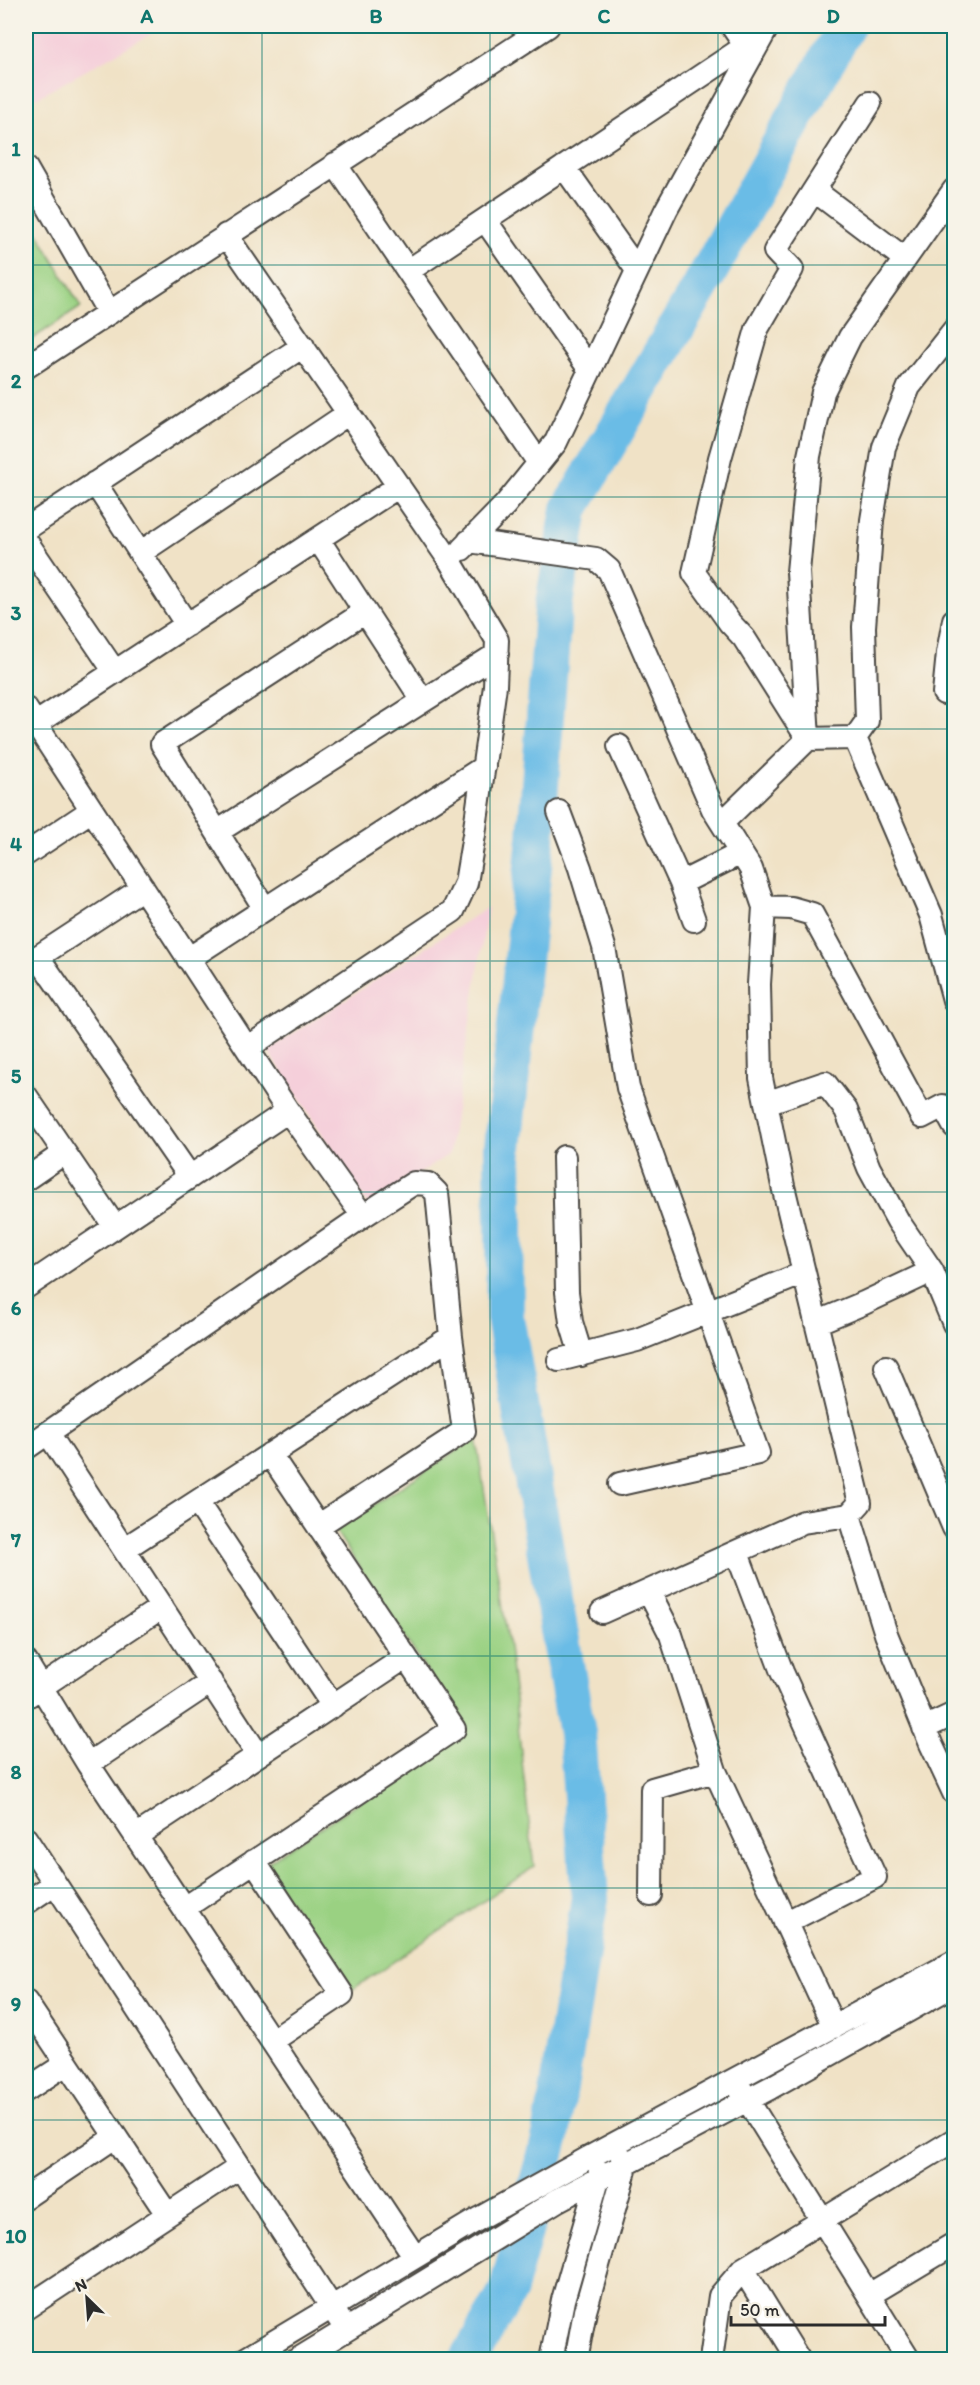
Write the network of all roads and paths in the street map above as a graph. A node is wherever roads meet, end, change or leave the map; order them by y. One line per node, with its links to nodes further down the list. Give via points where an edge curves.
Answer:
1 (548, 26): 6 (street)
2 (732, 26): 4 (street)
3 (768, 26): 4 (street)
4 (749, 50): 7 (street); 14 (street)
5 (870, 103): 9 (street)
6 (335, 164): 12 (street); 15 (street)
7 (564, 167): 11 (street); 14 (street)
8 (26, 168): 16 (street)
9 (815, 191): 13 (street); 40 (street, via 774,251 792,269 757,329 720,458 694,573 744,638)
10 (953, 196): 13 (street)
11 (485, 220): 15 (street); 20 (street)
12 (226, 235): 16 (street); 18 (street)
13 (905, 259): 40 (street, via 850,337 823,392 809,456 798,572)
14 (637, 270): 20 (street)
15 (408, 271): 22 (street)
16 (109, 313): 19 (street)
17 (954, 330): 39 (street, via 909,387 884,447 872,520 864,627 867,721)
18 (303, 346): 21 (street); 23 (street)
19 (26, 367)
20 (590, 370): 22 (street, via 556,442)
21 (349, 413): 24 (street); 29 (street)
22 (538, 463): 28 (street, via 505,506)
23 (95, 483): 25 (street); 29 (street)
24 (399, 486): 26 (street); 30 (street)
25 (26, 529)
26 (318, 539): 31 (street); 33 (street)
27 (26, 541): 35 (street)
28 (470, 541): 30 (street); 45 (street, via 596,559 609,570)
29 (140, 553): 33 (street)
30 (450, 561): 34 (street, via 497,640)
31 (365, 612): 37 (street); 46 (street, via 162,744)
32 (954, 620): 36 (street)
33 (187, 625): 35 (street)
34 (496, 654): 37 (street); 42 (street)
35 (115, 672): 38 (street)
36 (944, 693)
37 (423, 701): 46 (street)
38 (30, 717): 43 (street)
39 (855, 738): 40 (street); 56 (street, via 931,915)
40 (808, 740): 45 (street)
41 (619, 746): 49 (street)
42 (484, 767): 52 (street); 57 (street, via 466,883 453,911)
43 (92, 810): 48 (street); 50 (street)
44 (560, 812): 71 (street, via 604,947 628,1088)
45 (722, 823): 47 (street)
46 (217, 832): 52 (street)
47 (741, 853): 49 (street); 51 (street)
48 (26, 854)
49 (681, 883): 53 (street)
50 (143, 888): 54 (street); 55 (street)
51 (764, 907): 59 (street, via 759,984 761,1078); 61 (street, via 812,914 922,1117 943,1106)
52 (265, 909): 54 (street)
53 (694, 920)
54 (188, 959): 57 (street)
55 (32, 961): 64 (street)
56 (954, 1000)
57 (247, 1048): 60 (street)
58 (26, 1096): 62 (street)
59 (766, 1103): 68 (street, via 825,1083 846,1110 869,1168); 69 (street)
60 (288, 1111): 64 (street); 66 (street)
61 (954, 1126)
62 (64, 1153): 65 (street); 67 (street)
63 (564, 1157): 71 (street, via 570,1357 637,1340)
64 (190, 1177): 67 (street)
65 (26, 1179)
66 (363, 1216): 74 (street, via 414,1183 428,1184 437,1193); 76 (street)
67 (114, 1227): 70 (street)
68 (932, 1271): 72 (street); 73 (street)
69 (804, 1273): 71 (street); 72 (street)
70 (26, 1287)
71 (706, 1312): 79 (street, via 758,1454)
72 (816, 1323): 81 (street, via 860,1503)
73 (954, 1324)
74 (451, 1337): 78 (street); 82 (street, via 464,1431)
75 (886, 1366): 83 (street)
76 (48, 1433): 77 (street); 84 (street)
77 (26, 1448)
78 (270, 1455): 80 (street); 82 (street)
79 (620, 1484)
80 (197, 1502): 84 (street); 93 (street)
81 (849, 1515): 85 (street, via 802,1522); 95 (street, via 886,1634)
82 (318, 1526): 89 (street)
83 (954, 1528)
84 (124, 1549): 87 (street)
85 (737, 1553): 86 (street); 107 (street, via 782,1672 875,1877)
86 (649, 1592): 88 (street); 98 (street, via 671,1635)
87 (162, 1607): 91 (street); 92 (street)
88 (602, 1612)
89 (406, 1657): 93 (street); 102 (street, via 454,1729)
90 (26, 1662): 92 (street)
91 (211, 1682): 96 (street); 97 (street)
92 (34, 1692): 97 (street)
93 (333, 1706): 96 (street)
94 (954, 1714): 95 (street)
95 (924, 1728): 99 (street)
96 (258, 1755): 100 (street)
97 (88, 1764): 100 (street)
98 (716, 1771): 104 (street, via 652,1790); 107 (street)
99 (954, 1792)
100 (136, 1836): 106 (street)
101 (26, 1839): 103 (street)
102 (254, 1861): 106 (street); 112 (street, via 342,1994)
103 (54, 1884): 105 (street); 121 (street)
104 (651, 1895)
105 (26, 1903)
106 (184, 1908): 112 (street)
107 (785, 1923): 111 (street)
108 (954, 1962): 111 (street)
109 (954, 1985): 116 (street)
110 (26, 2002): 113 (street)
111 (834, 2027): 114 (street)
112 (272, 2041): 127 (street)
113 (66, 2064): 115 (street); 117 (street)
114 (734, 2079): 116 (street); 119 (street)
115 (26, 2090)
116 (747, 2100): 120 (street); 125 (street)
117 (115, 2137): 123 (street); 124 (street)
118 (954, 2140): 125 (street)
119 (610, 2146): 120 (street); 122 (street); 127 (street)
120 (627, 2163): 122 (street); 136 (street, via 585,2311)
121 (240, 2167): 124 (street); 130 (street)
122 (597, 2179): 132 (street, via 474,2249); 135 (street, via 563,2300)
123 (26, 2198)
124 (167, 2214): 131 (street)
125 (823, 2222): 128 (street); 129 (street)
126 (952, 2251): 129 (street)
127 (416, 2257): 130 (street)
128 (743, 2269): 137 (street, via 720,2296); 138 (street)
129 (869, 2295): 139 (street)
130 (332, 2307): 132 (street); 133 (street)
131 (26, 2308)
132 (346, 2329): 134 (street)
133 (244, 2360)
134 (297, 2360)
135 (551, 2360)
136 (576, 2360)
137 (711, 2360)
138 (799, 2360)
139 (909, 2360)

